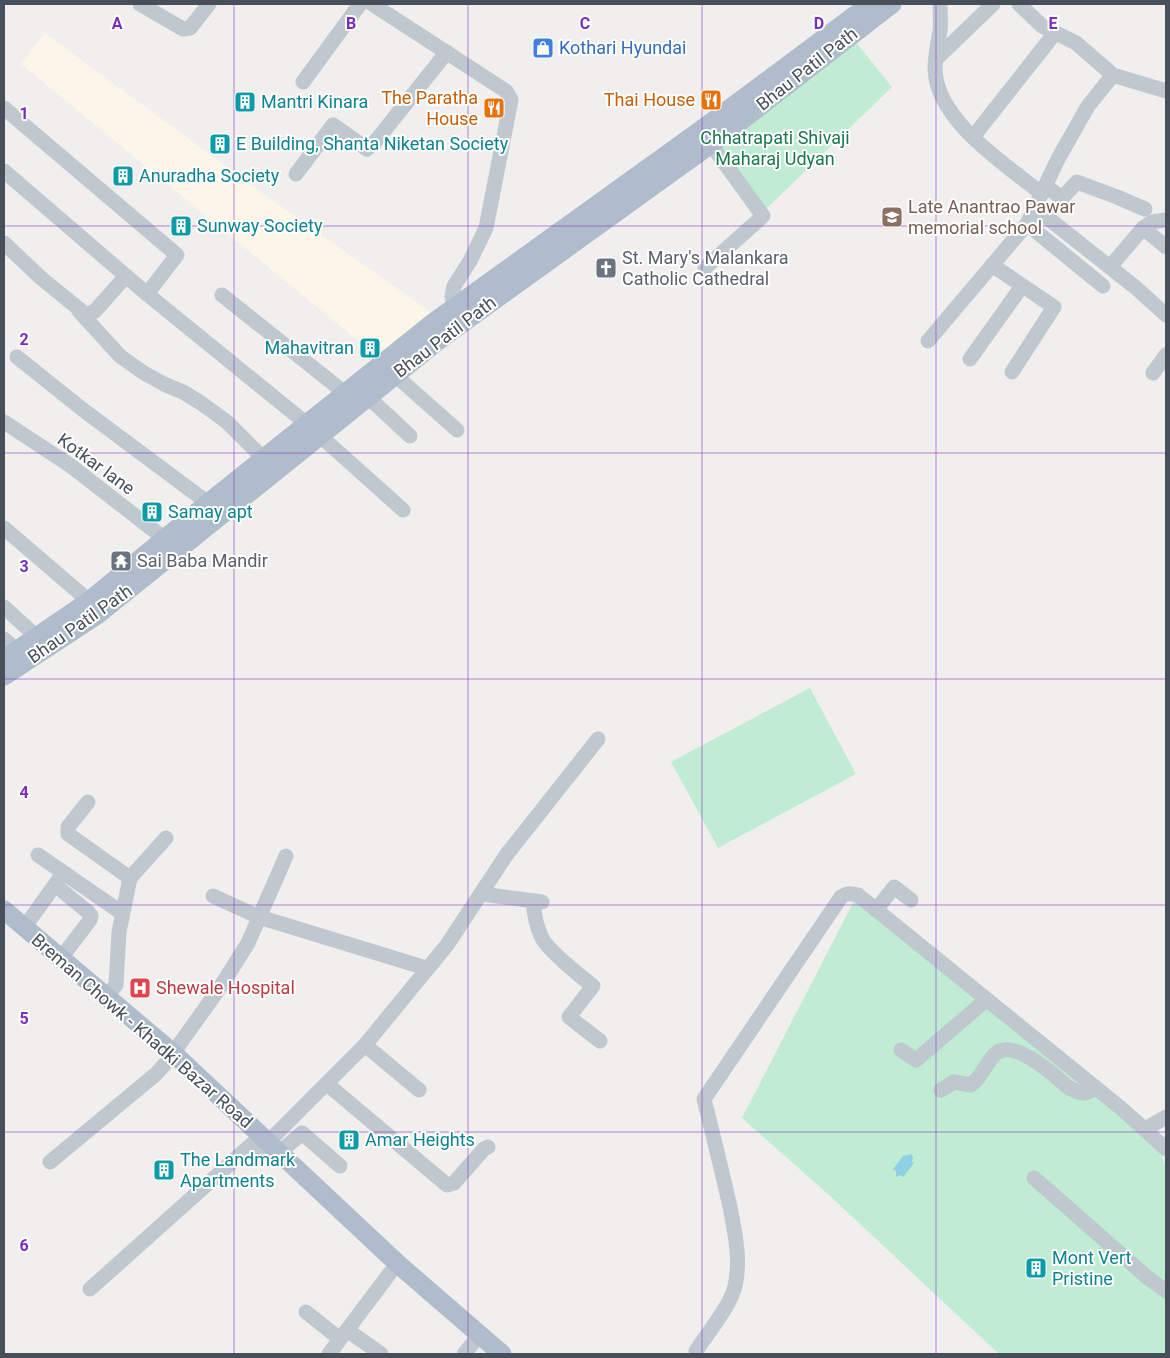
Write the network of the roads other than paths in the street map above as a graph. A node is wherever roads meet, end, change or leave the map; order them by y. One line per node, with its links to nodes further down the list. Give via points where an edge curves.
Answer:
1 (140, 4): 2 (street, via 183,29 190,28)
2 (209, 4)
3 (360, 4): 14 (street)
4 (372, 4): 11 (street)
5 (870, 4): 17 (main road, Bhau Patil Path)
6 (892, 4): 17 (main road, Bhau Patil Path)
7 (940, 4): 12 (street)
8 (993, 4): 12 (street)
9 (1019, 4): 10 (street, via 1042,26)
10 (1055, 33): 13 (street, via 1076,43); 18 (street)
11 (447, 52): 20 (street, via 367,149 333,126); 38 (street, via 506,91 511,100 486,228 454,286 452,296)
12 (936, 60): 18 (street, via 940,93 949,110)
13 (1114, 75): 15 (street); 21 (street, via 1088,106)
14 (303, 82)
15 (1166, 91)
16 (4, 108): 35 (street, via 177,255)
17 (706, 137): 31 (street, via 763,216); 38 (main road, Bhau Patil Path)
18 (973, 137): 21 (street)
19 (4, 171): 32 (street)
20 (296, 174)
21 (1043, 190): 22 (street); 23 (street, via 1063,197 1077,182)
22 (1035, 208): 25 (street); 30 (street)
23 (1144, 209)
24 (1166, 220): 26 (street, via 1152,222)
25 (1027, 224): 29 (street); 34 (street)
26 (1143, 228): 28 (street); 30 (street)
27 (4, 243): 37 (street)
28 (1166, 247)
29 (992, 266): 33 (street); 40 (street)
30 (1110, 267): 39 (street)
31 (705, 268)
32 (126, 276): 35 (street); 37 (street, via 95,311 88,314)
33 (1022, 286): 43 (street); 44 (street, via 1054,307)
34 (1104, 286)
35 (148, 294): 50 (street)
36 (222, 295): 47 (street)
37 (79, 311): 53 (street, via 120,356 144,373 202,403)
38 (460, 314): 46 (main road, Bhau Patil Path); 47 (main road, Bhau Patil Path)
39 (1166, 315)
40 (928, 341)
41 (1166, 354): 45 (street)
42 (17, 357): 54 (street)
43 (970, 359)
44 (1012, 372)
45 (1153, 373)
46 (395, 375): 48 (main road, Bhau Patil Path); 51 (street)
47 (345, 393): 50 (main road, Bhau Patil Path)
48 (368, 397): 50 (main road, Bhau Patil Path); 52 (street)
49 (4, 422): 57 (street, Kotkar lane, via 71,466)
50 (313, 429): 53 (main road, Bhau Patil Path); 55 (street); 57 (main road, Bhau Patil Path)
51 (457, 430)
52 (410, 436)
53 (264, 458): 54 (main road, Bhau Patil Path)
54 (208, 503): 57 (main road, Bhau Patil Path)
55 (403, 510)
56 (4, 528): 59 (street)
57 (171, 545): 59 (main road, Bhau Patil Path)
58 (4, 606): 60 (street)
59 (94, 608): 60 (main road, Bhau Patil Path)
60 (41, 643): 61 (main road, Bhau Patil Path); 61 (main road, Bhau Patil Path)
61 (6, 662)
62 (598, 739): 69 (street, via 507,854)
63 (88, 802): 67 (street, via 68,827 68,834)
64 (166, 838): 67 (street)
65 (38, 855): 68 (street)
66 (286, 856): 75 (street)
67 (130, 878): 74 (street)
68 (59, 880): 74 (street); 77 (street); 78 (street, via 91,916)
69 (482, 894): 79 (street, via 447,945); 82 (street, via 538,902 535,918 543,940 593,986 569,1017)
70 (213, 896): 75 (street)
71 (911, 900): 73 (street, via 894,887)
72 (4, 910): 77 (main road, Breman Chowk - Khadki Bazar Road)
73 (876, 910): 81 (street); 106 (street, via 853,893 841,897 704,1099 722,1166 738,1260 732,1296)
74 (122, 913): 80 (street, via 116,984)
75 (259, 917): 79 (street); 85 (street, via 248,943 221,986)
76 (4, 926): 85 (main road, Breman Chowk - Khadki Bazar Road)
77 (24, 928): 78 (main road, Breman Chowk - Khadki Bazar Road)
78 (61, 958): 80 (main road, Breman Chowk - Khadki Bazar Road)
79 (426, 968): 83 (street)
80 (106, 997): 85 (main road, Breman Chowk - Khadki Bazar Road)
81 (986, 1000): 84 (street, via 916,1060); 87 (street)
82 (600, 1041)
83 (364, 1045): 86 (street); 88 (street)
84 (901, 1050)
85 (169, 1058): 93 (main road, Breman Chowk - Khadki Bazar Road); 95 (street, via 156,1074)
86 (328, 1084): 92 (street, via 447,1185 454,1183); 93 (street)
87 (1095, 1087): 89 (street, via 1089,1093 1075,1091 1036,1061 1004,1050 995,1054 972,1085 954,1082); 91 (street)
88 (419, 1090)
89 (941, 1090)
90 (1166, 1117): 91 (street)
91 (1145, 1129): 94 (street)
92 (488, 1147)
93 (265, 1148): 96 (street, via 302,1133); 98 (main road, Breman Chowk - Khadki Bazar Road); 99 (street); 103 (main road, Breman Chowk - Khadki Bazar Road, via 398,1264)
94 (1166, 1149)
95 (50, 1162)
96 (340, 1166)
97 (1034, 1178): 100 (street)
98 (390, 1273): 102 (street); 103 (main road, Breman Chowk - Khadki Bazar Road)
99 (90, 1289)
100 (1166, 1291)
101 (306, 1312): 102 (street)
102 (344, 1335): 104 (street); 105 (street)
103 (484, 1351)
104 (329, 1354)
105 (380, 1354)
106 (697, 1354)

